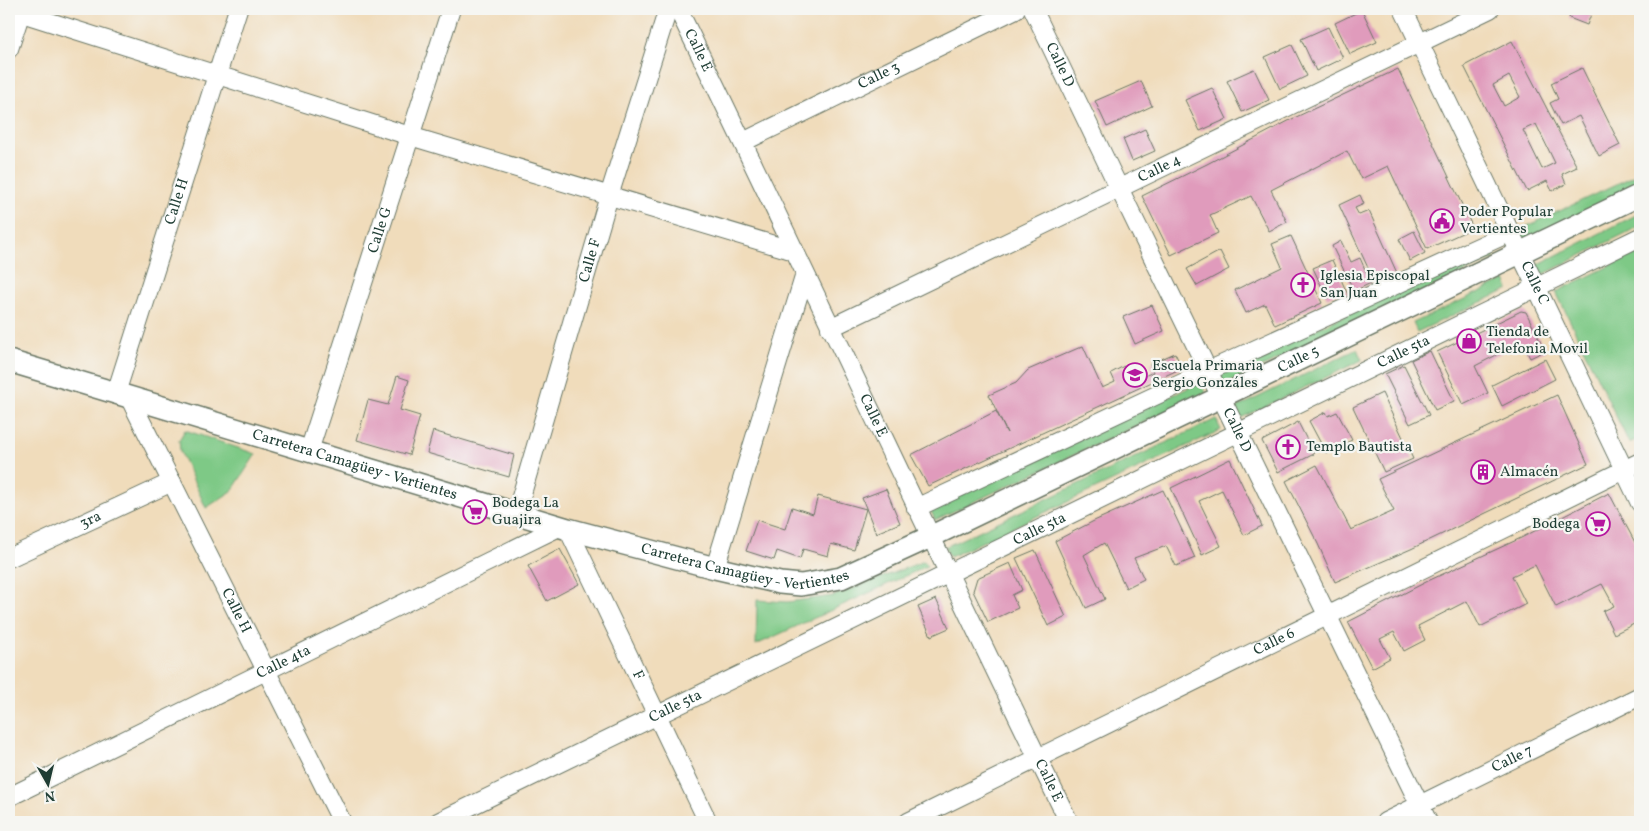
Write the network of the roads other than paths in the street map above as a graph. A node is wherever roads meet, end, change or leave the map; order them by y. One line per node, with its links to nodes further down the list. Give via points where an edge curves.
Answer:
1 (238, 9): 12 (street, Calle H)
2 (451, 9): 13 (street, Calle G)
3 (668, 9): 17 (street, Calle F)
4 (678, 9): 14 (street, Calle E)
5 (1016, 9): 14 (street, Calle 3)
6 (1033, 9): 15 (street, Calle D)
7 (1403, 9): 10 (street, Calle C)
8 (1490, 9): 10 (street, Calle 4)
9 (17, 10): 11 (street); 12 (street)
10 (1420, 43): 15 (street, Calle 4); 18 (street, Calle C)
11 (9, 49)
12 (217, 75): 13 (street); 27 (street, Calle H)
13 (410, 136): 17 (street); 30 (street, Calle G)
14 (743, 142): 20 (street, Calle E)
15 (1119, 188): 24 (street, Calle 4); 26 (street, Calle D)
16 (1640, 195): 21 (main road, Calle 5)
17 (609, 196): 20 (street); 36 (street, Calle F)
18 (1511, 232): 21 (street, Calle C); 26 (street, Calle 5)
19 (1640, 237): 23 (street, Calle 5ta)
20 (794, 251): 22 (street, Calle E)
21 (1520, 253): 23 (street, Calle C); 28 (main road, Calle 5)
22 (805, 274): 24 (street, Calle E); 40 (street)
23 (1537, 287): 29 (street, Calle 5ta); 32 (street, Calle C)
24 (830, 328): 35 (street, Calle E)
25 (9, 361): 27 (main road, Carretera Camagüey - Vertientes)
26 (1208, 371): 28 (street, Calle D); 35 (street, Calle 5)
27 (123, 395): 30 (main road, Carretera Camagüey - Vertientes); 33 (street, Calle H)
28 (1220, 397): 29 (street, Calle D); 38 (main road, Calle 5)
29 (1238, 433): 41 (street, Calle 5ta); 42 (street, Calle D)
30 (309, 451): 36 (main road, Carretera Camagüey - Vertientes)
31 (1640, 462): 32 (street, Calle 6)
32 (1624, 470): 34 (street, Calle C); 42 (street, Calle 6)
33 (172, 482): 39 (street, 3ra); 43 (street, Calle H)
34 (1640, 503)
35 (916, 508): 38 (street, Calle E)
36 (516, 514): 37 (main road, Carretera Camagüey - Vertientes)
37 (564, 528): 40 (main road, Carretera Camagüey - Vertientes); 43 (street, Calle 4ta); 45 (street, F)
38 (930, 537): 40 (main road, Carretera Camagüey - Vertientes, via 841,578 819,583 780,583); 41 (street, Calle E)
39 (9, 558)
40 (715, 568)
41 (948, 574): 45 (street, Calle 5ta); 46 (street, Calle E)
42 (1328, 615): 46 (street, Calle 6); 48 (street, Calle D)
43 (266, 669): 47 (street, Calle 4ta); 49 (street, Calle H)
44 (1640, 696): 48 (street, Calle 7)
45 (657, 716): 50 (street, Calle 5ta); 51 (street, F)
46 (1038, 758): 52 (street, Calle 6); 53 (street, Calle E)
47 (9, 797)
48 (1420, 805): 54 (street, Calle 7); 55 (street, Calle D)
49 (342, 822)
50 (438, 822)
51 (708, 822)
52 (908, 822)
53 (1069, 822)
54 (1384, 822)
55 (1428, 822)

